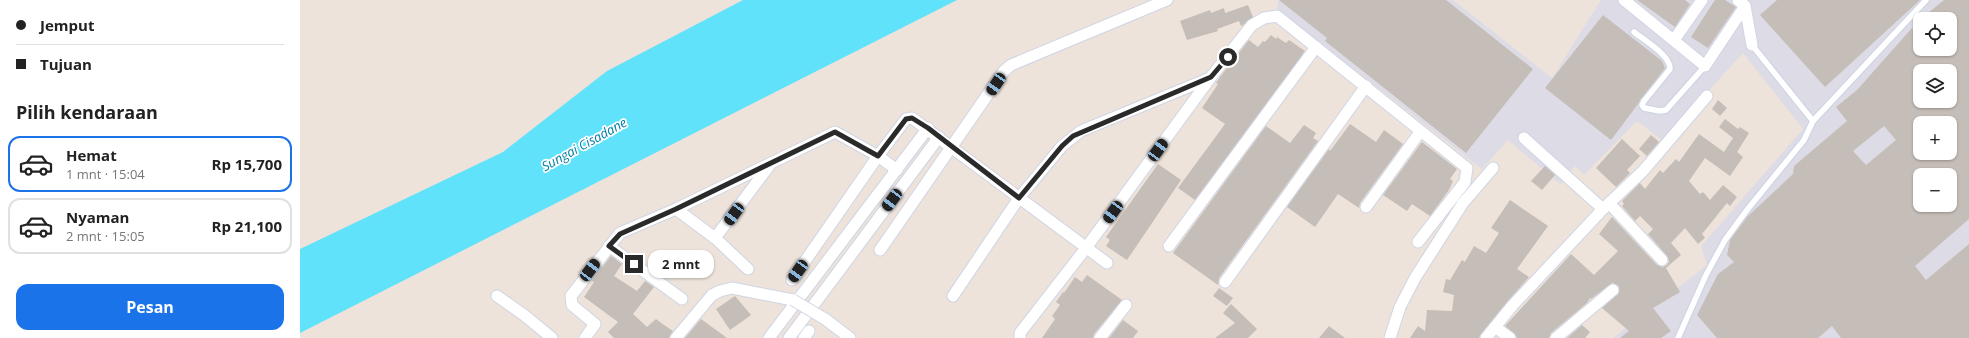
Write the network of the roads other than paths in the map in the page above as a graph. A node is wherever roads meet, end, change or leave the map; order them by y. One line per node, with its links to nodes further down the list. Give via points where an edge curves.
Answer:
1 (1167, 0): 19 (street, via 1011,65)
2 (1624, 0): 7 (street)
3 (1702, 0): 7 (street)
4 (1926, 0): 14 (lane)
5 (1741, 3): 8 (street); 10 (street)
6 (1634, 32): 10 (lane, via 1666,57 1670,65 1670,69 1644,101 1644,108 1666,110)
7 (1674, 40): 10 (street)
8 (1752, 45): 14 (lane)
9 (1316, 47): 11 (street, via 1277,16 1264,18 1252,26); 12 (street); 31 (street)
10 (1705, 66)
11 (1211, 77): 24 (street, via 1073,136); 32 (street)
12 (1366, 86): 16 (street); 38 (street)
13 (1708, 96): 25 (street, via 1643,171)
14 (1813, 120): 57 (lane, via 1804,140 1725,240)
15 (928, 128): 17 (street); 20 (street, via 912,118 906,119); 23 (street)
16 (1420, 132): 26 (street); 29 (street, via 1467,168 1467,175 1465,182)
17 (940, 137): 19 (street); 49 (street)
18 (1524, 138): 25 (street)
19 (953, 148): 24 (street); 33 (street)
20 (878, 156): 21 (street, via 837,132); 23 (street); 37 (street)
21 (770, 165): 27 (street); 28 (street)
22 (1493, 168): 53 (street, via 1463,202 1415,278 1400,306)
23 (897, 170): 48 (street)
24 (1019, 198): 32 (street); 41 (street)
25 (1606, 206): 34 (street); 44 (street)
26 (1366, 207)
27 (676, 209): 28 (street); 30 (street, via 620,234)
28 (715, 238): 36 (street)
29 (1418, 242)
30 (609, 246): 42 (street); 46 (street, via 571,296 572,305 595,324)
31 (1169, 246)
32 (1086, 248): 35 (street); 51 (street, via 1020,333)
33 (880, 250)
34 (1662, 260)
35 (1107, 263)
36 (748, 269)
37 (792, 280)
38 (1225, 282)
39 (1613, 290): 56 (street)
40 (497, 296): 45 (street)
41 (953, 296)
42 (682, 299)
43 (1126, 305): 52 (street)
44 (1495, 327): 54 (street); 55 (street)
45 (552, 338)
46 (584, 338)
47 (676, 338): 50 (street, bridge, via 712,295 732,288 792,300 825,319)
48 (769, 338)
49 (788, 338)
50 (850, 338)
51 (1020, 338)
52 (1100, 338)
53 (1390, 338)
54 (1486, 338)
55 (1510, 338)
56 (1556, 338)
57 (1678, 338)

